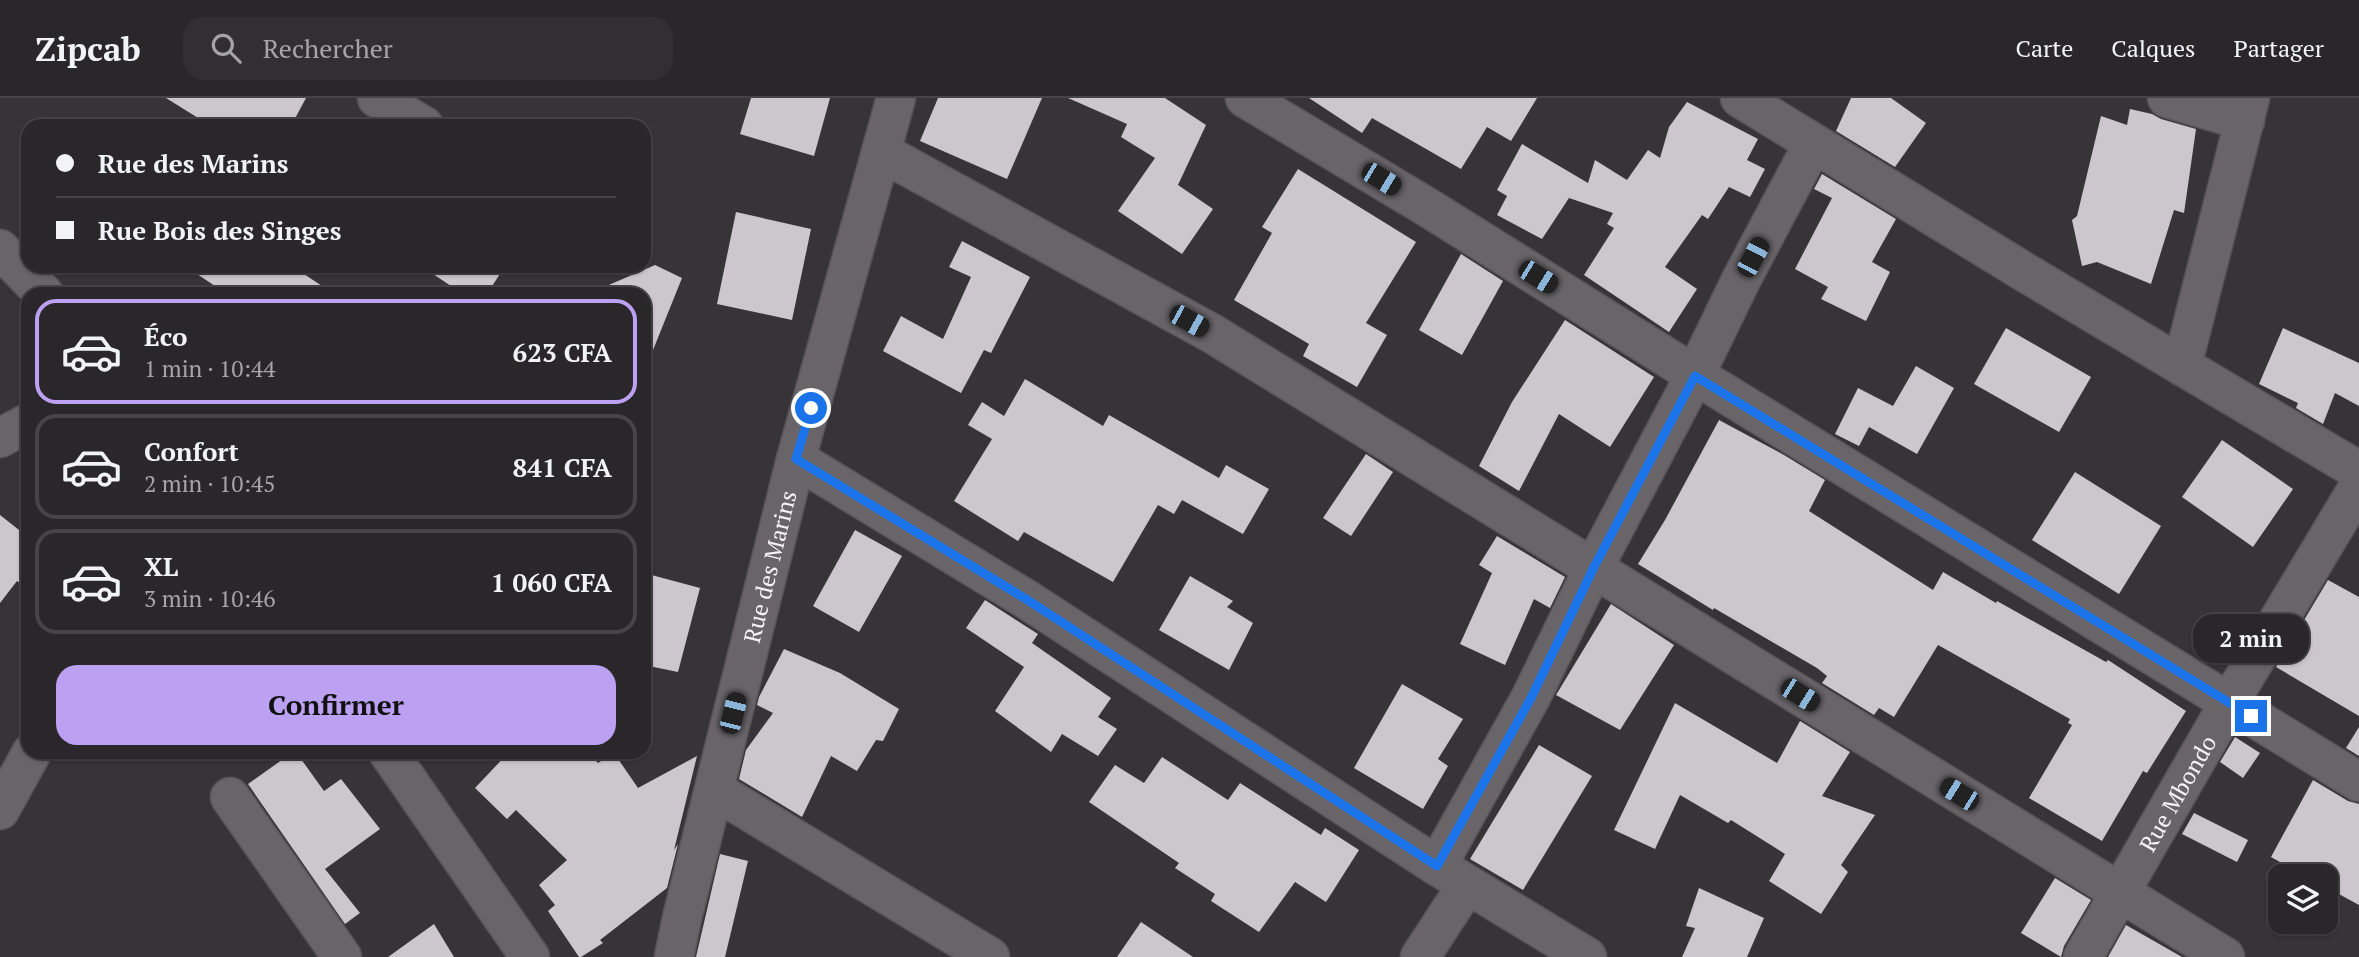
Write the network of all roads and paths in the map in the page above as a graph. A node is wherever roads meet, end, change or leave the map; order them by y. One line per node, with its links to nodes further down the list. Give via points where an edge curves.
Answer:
1 (377, 98): 7 (street)
2 (896, 98): 9 (street, Rue des Marins)
3 (1245, 98): 15 (street, via 1427,206)
4 (1740, 98): 8 (street)
5 (2167, 98): 6 (street)
6 (2247, 110): 14 (street)
7 (412, 119)
8 (1813, 144): 14 (street); 15 (street)
9 (881, 152): 18 (street, Rue des Marins); 21 (street, via 1213,334)
10 (0, 249): 11 (street)
11 (21, 270)
12 (23, 273): 13 (street)
13 (37, 287)
14 (2182, 366): 19 (street)
15 (1695, 376): 21 (street); 22 (street)
16 (21, 427): 17 (street)
17 (0, 438)
18 (796, 459): 26 (street, Rue des Marins); 29 (street, via 1026,599)
19 (2359, 471)
20 (2359, 486): 22 (street, Rue Mbondo)
21 (1594, 567): 29 (street); 30 (street)
22 (2230, 703): 25 (street); 30 (street, Rue Mbondo)
23 (28, 759): 28 (street)
24 (393, 759): 32 (street)
25 (2359, 782)
26 (715, 790): 33 (street, Rue des Marins); 34 (street)
27 (230, 797): 31 (street)
28 (0, 810)
29 (1452, 875): 35 (street); 36 (street)
30 (2119, 893): 37 (street, Rue Mbondo); 38 (street)
31 (342, 957)
32 (530, 957)
33 (674, 957)
34 (990, 957)
35 (1420, 957)
36 (1587, 957)
37 (2083, 957)
38 (2225, 957)

